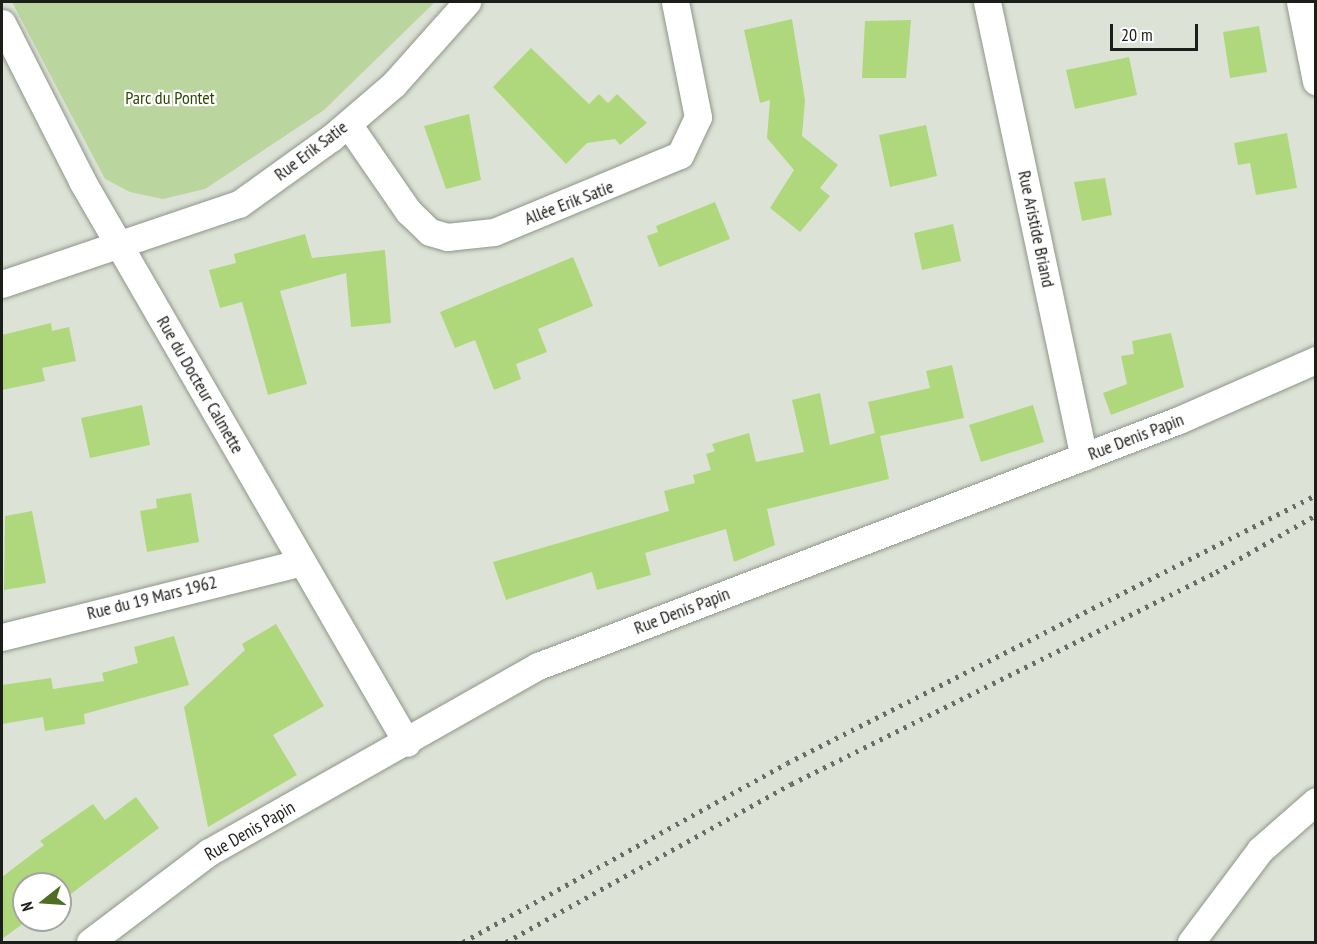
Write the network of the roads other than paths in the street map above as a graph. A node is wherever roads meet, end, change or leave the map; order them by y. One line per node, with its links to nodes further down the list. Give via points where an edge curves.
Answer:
1 (467, 2): 7 (street, Rue Erik Satie, via 394,84)
2 (675, 2): 7 (street, Allée Erik Satie, via 698,117 680,155 494,232 447,237 430,232 408,211)
3 (987, 2): 11 (street, Rue Aristide Briand)
4 (1300, 2): 6 (street)
5 (2, 23): 8 (street, Rue du Docteur Calmette)
6 (1316, 81)
7 (348, 124): 8 (street, Rue Erik Satie, via 239,204)
8 (119, 245): 9 (street, Rue Erik Satie); 12 (street, Rue du Docteur Calmette)
9 (2, 285)
10 (1316, 360): 11 (street, Rue Denis Papin)
11 (1084, 457): 14 (street, Rue Denis Papin, via 538,666)
12 (302, 562): 13 (street, Rue du 19 Mars 1962); 14 (street, Rue du Docteur Calmette)
13 (2, 637)
14 (407, 743): 16 (street, Rue Denis Papin, via 209,852)
15 (1316, 801): 17 (street, via 1260,850)
16 (90, 942)
17 (1191, 942)

